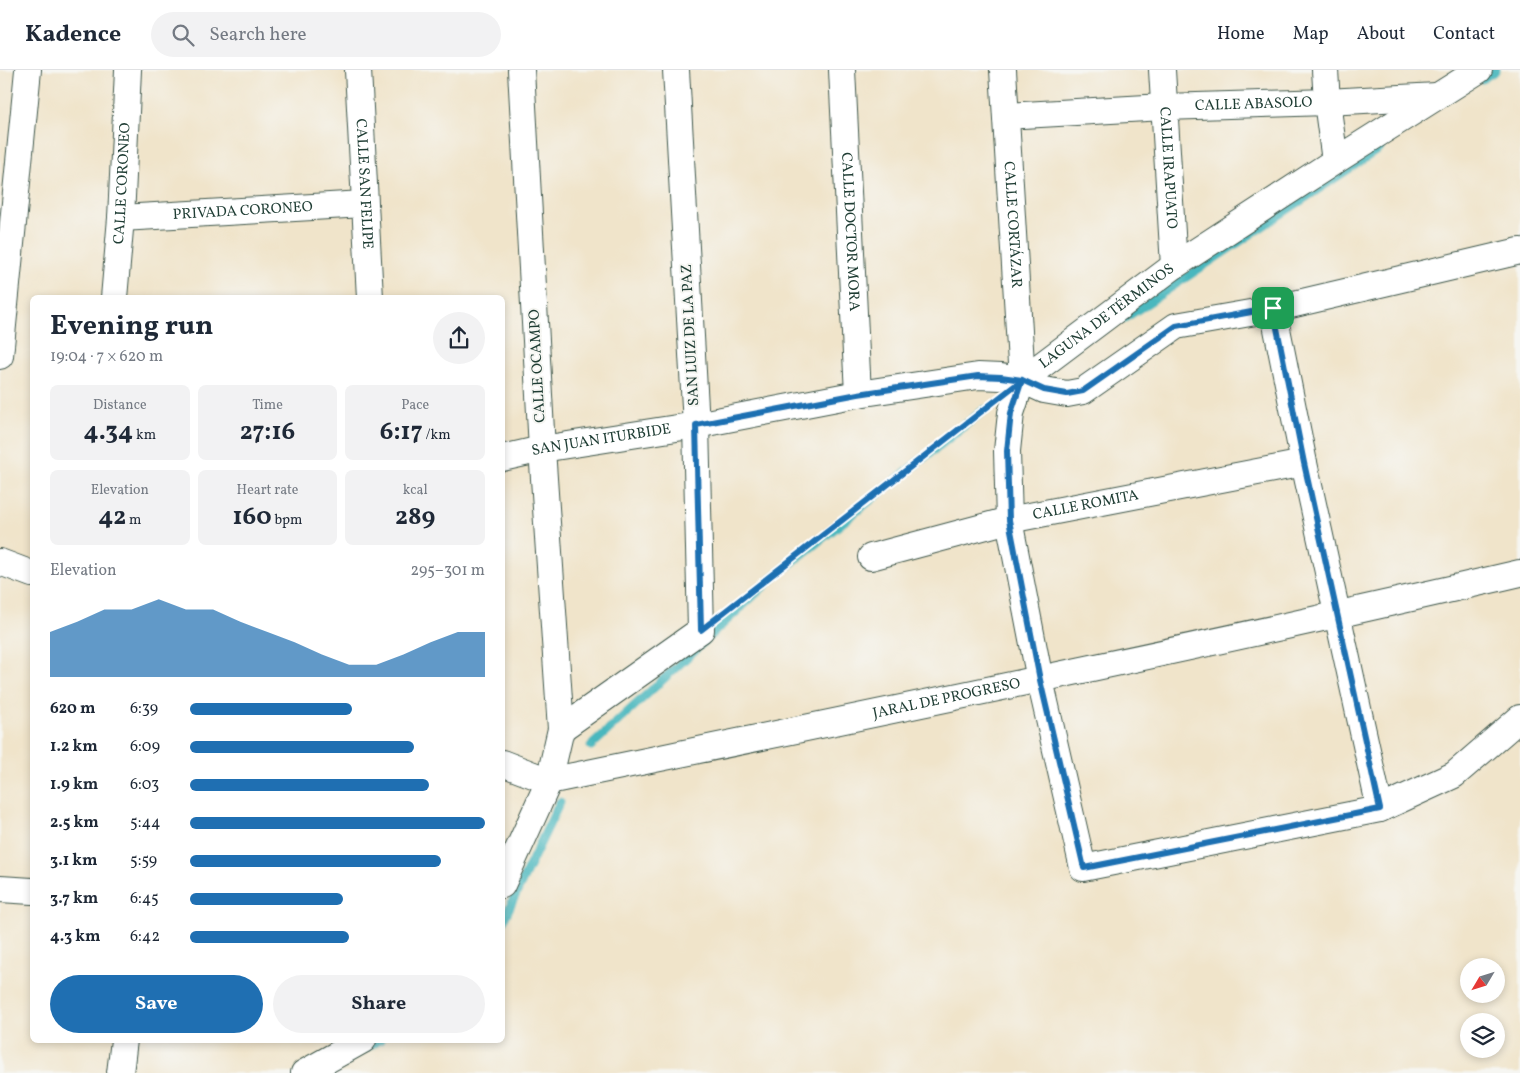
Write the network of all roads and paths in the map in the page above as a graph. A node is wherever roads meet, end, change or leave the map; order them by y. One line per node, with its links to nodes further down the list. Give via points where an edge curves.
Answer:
1 (28, 70): 23 (street)
2 (128, 70): 17 (street, CALLE CORONEO)
3 (358, 70): 16 (street, CALLE SAN FELIPE)
4 (521, 70): 27 (street, CALLE OCAMPO)
5 (676, 70): 26 (street, SAN LUIZ DE LA PAZ)
6 (842, 70): 25 (street, CALLE DOCTOR MORA)
7 (1003, 70): 14 (street, CALLE CORTÁZAR)
8 (1162, 70): 13 (street, CALLE IRAPUATO)
9 (1324, 70): 12 (street)
10 (1479, 70): 11 (street, LAGUNA DE TÉRMINOS)
11 (1440, 96): 12 (street, CALLE ABASOLO); 15 (street, LAGUNA DE TÉRMINOS)
12 (1326, 102): 13 (street, CALLE ABASOLO); 15 (street)
13 (1164, 107): 14 (street, CALLE ABASOLO); 19 (street, CALLE IRAPUATO)
14 (1006, 116): 24 (street, CALLE CORTÁZAR)
15 (1335, 161): 19 (street, LAGUNA DE TÉRMINOS)
16 (364, 204): 17 (street, PRIVADA CORONEO); 21 (street, CALLE SAN FELIPE)
17 (121, 218): 20 (street, CALLE CORONEO)
18 (1520, 251): 22 (street, SAN JUAN ITURBIDE)
19 (1174, 266): 24 (street, LAGUNA DE TÉRMINOS)
20 (114, 295)
21 (370, 295)
22 (1273, 308): 24 (street, SAN JUAN ITURBIDE, via 1176,326 1083,391 1067,394 1044,390); 29 (street)
23 (0, 356)
24 (1022, 380): 25 (street, SAN JUAN ITURBIDE, via 978,376); 30 (street, via 1011,413 1007,451); 36 (path)
25 (858, 394): 26 (street, SAN JUAN ITURBIDE)
26 (696, 425): 27 (street, SAN JUAN ITURBIDE); 36 (street, SAN LUIZ DE LA PAZ)
27 (542, 449): 28 (street, SAN JUAN ITURBIDE); 39 (street, CALLE OCAMPO)
28 (505, 457)
29 (1304, 463): 30 (street, CALLE ROMITA); 35 (street)
30 (1009, 520): 31 (street, CALLE ROMITA); 37 (street)
31 (871, 557)
32 (0, 562): 33 (street)
33 (30, 573)
34 (1520, 573): 35 (street, JARAL DE PROGRESO)
35 (1337, 615): 37 (street, JARAL DE PROGRESO); 42 (street)
36 (701, 630): 39 (street)
37 (1040, 680): 41 (street, JARAL DE PROGRESO); 42 (street, via 1084,868)
38 (1520, 718): 42 (street, via 1454,776)
39 (560, 729): 41 (street, CALLE OCAMPO)
40 (505, 764): 41 (street)
41 (549, 781): 43 (street, CALLE OCAMPO)
42 (1380, 809)
43 (505, 878)
44 (0, 889): 45 (street)
45 (30, 891)
46 (124, 1043): 48 (street)
47 (358, 1043): 49 (street)
48 (120, 1073)
49 (304, 1073)

